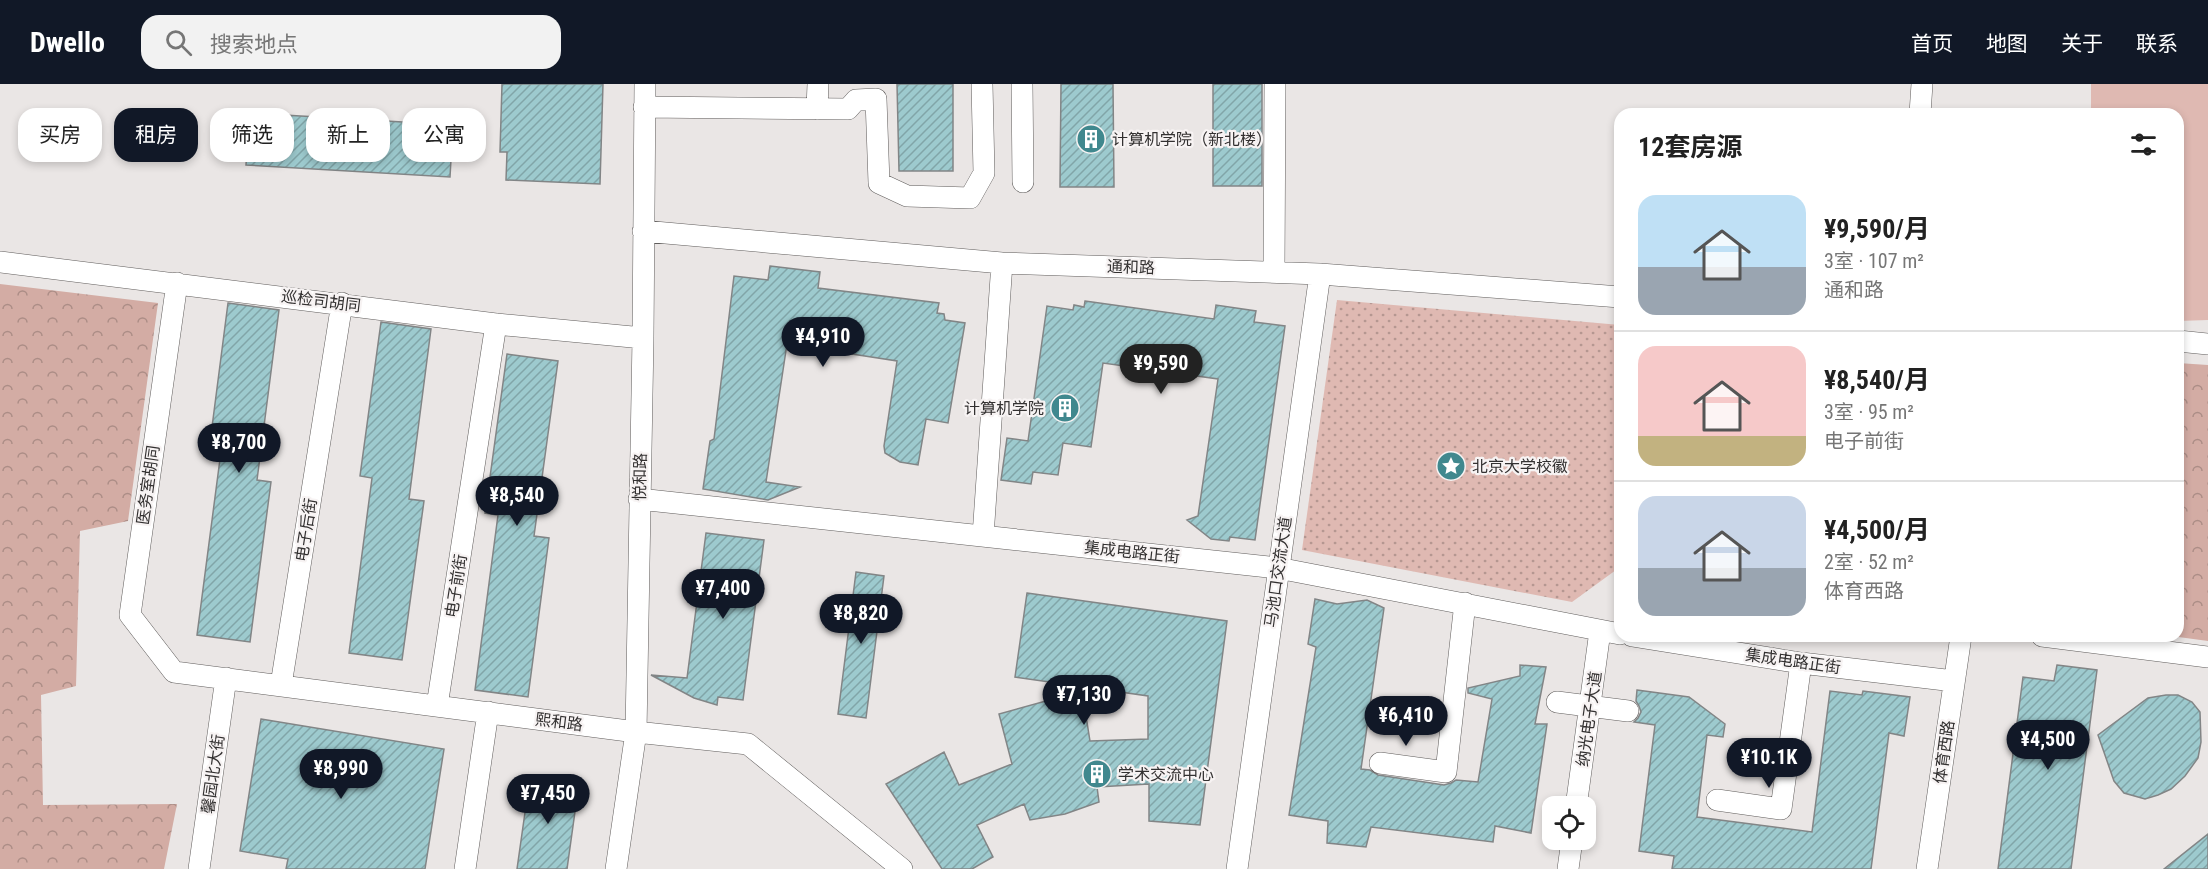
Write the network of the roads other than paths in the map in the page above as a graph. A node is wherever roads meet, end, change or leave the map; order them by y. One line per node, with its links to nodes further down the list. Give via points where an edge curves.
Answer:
1 (645, 84): 7 (street, 悦和路)
2 (818, 84): 9 (street)
3 (982, 84): 9 (street, via 984,173 970,198 907,196 879,183 876,99 856,100 848,109)
4 (1022, 84): 10 (street)
5 (1275, 84): 14 (street)
6 (1922, 84): 8 (street)
7 (644, 107): 9 (street); 11 (street, 悦和路)
8 (1920, 108)
9 (818, 109)
10 (1023, 182)
11 (643, 231): 13 (street, 通和路); 20 (street, 悦和路)
12 (0, 262): 16 (street, 巡检司胡同)
13 (1002, 263): 14 (street, 通和路); 24 (street)
14 (1274, 272): 15 (street, 通和路)
15 (1320, 274): 17 (street, 通和路); 25 (street, 马池口交流大道)
16 (177, 283): 18 (street, 巡检司胡同); 33 (street, 医务室胡同, via 130,615)
17 (1614, 297)
18 (342, 303): 19 (street, 巡检司胡同); 36 (street, 电子后街)
19 (496, 324): 20 (street, 巡检司胡同); 38 (street, 电子前街)
20 (643, 338): 23 (street, 悦和路)
21 (2184, 342): 22 (street)
22 (2208, 344)
23 (639, 500): 24 (street, 集成电路正街); 42 (street, 悦和路)
24 (983, 536): 25 (street, 集成电路正街)
25 (1278, 568): 26 (street, 集成电路正街); 51 (street, 马池口交流大道)
26 (1465, 603): 27 (street, 集成电路正街); 43 (street, via 1446,772)
27 (1610, 633): 39 (street, 纳光电子大道)
28 (1670, 642): 32 (street, 集成电路正街)
29 (1960, 642): 35 (street, 体育西路)
30 (2089, 642): 31 (street)
31 (2208, 657)
32 (1801, 663): 35 (street, 集成电路正街); 45 (street, via 1781,809)
33 (174, 672): 34 (street, 熙和路)
34 (226, 678): 36 (street, 熙和路); 47 (street, 馨园北大街)
35 (1954, 681): 53 (street, 体育西路)
36 (281, 685): 38 (street, 熙和路)
37 (1557, 702): 39 (street)
38 (437, 706): 41 (street, 熙和路)
39 (1591, 707): 40 (street); 44 (street, 纳光电子大道)
40 (1628, 711)
41 (488, 712): 42 (street, 熙和路); 48 (street)
42 (636, 732): 49 (street, 悦和路); 50 (street, 熙和路, via 748,744)
43 (1380, 763)
44 (1578, 796)
45 (1717, 800)
46 (1571, 850): 52 (street)
47 (199, 869)
48 (465, 869)
49 (616, 869)
50 (902, 869)
51 (1237, 869)
52 (1568, 869)
53 (1927, 869)

